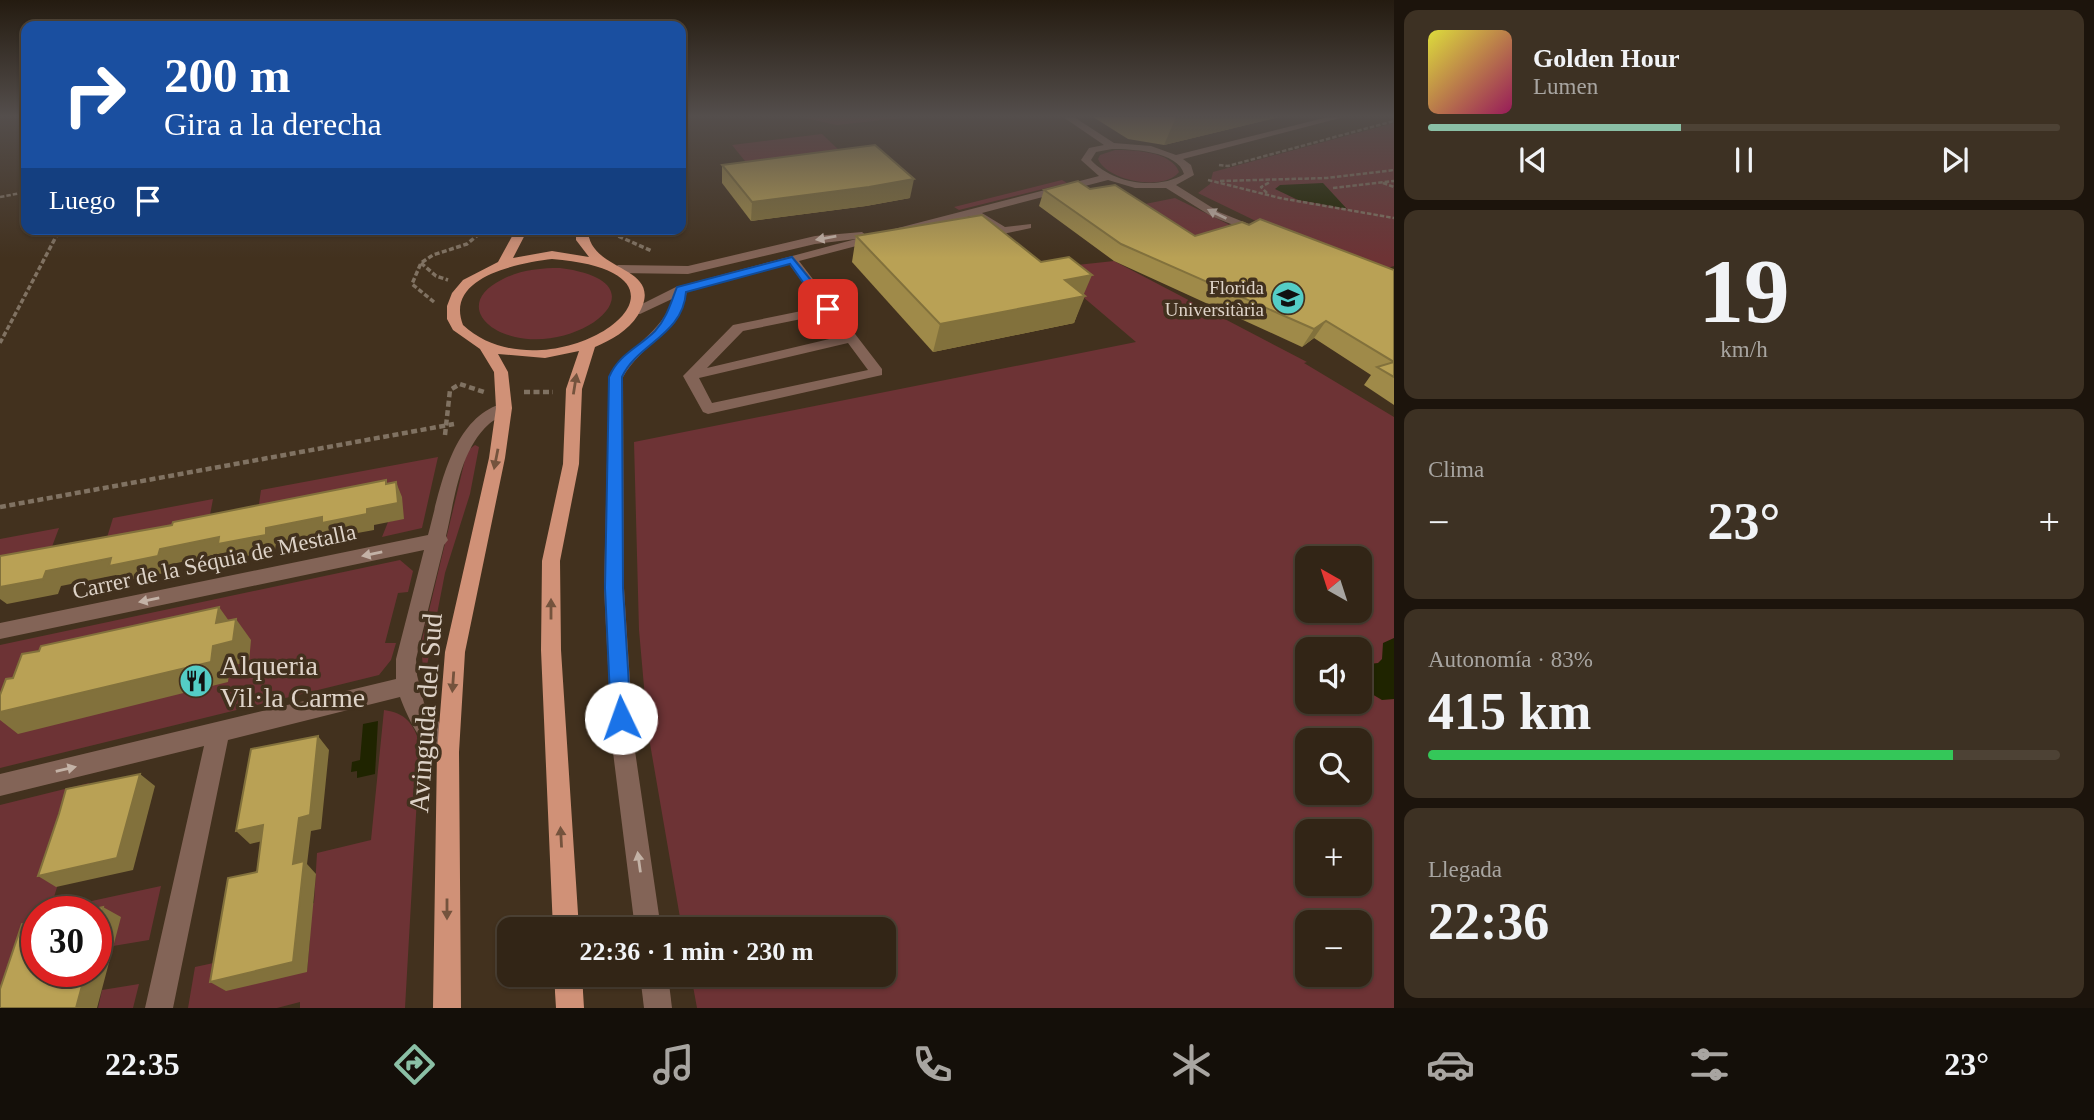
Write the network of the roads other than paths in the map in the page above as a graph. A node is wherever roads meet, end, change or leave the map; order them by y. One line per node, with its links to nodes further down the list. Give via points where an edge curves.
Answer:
1 (1089, 164): 3 (street)
2 (1182, 164): 4 (street, via 1189,175)
3 (1108, 177): 4 (street); 5 (street)
4 (1168, 185): 10 (street, one-way to 4, via 1215,214)
5 (972, 212): 6 (street, via 1003,231); 7 (street)
6 (1027, 226)
7 (893, 232): 12 (street); 14 (street, one-way to 14, via 832,237 688,270)
8 (519, 235): 13 (main road)
9 (582, 235): 11 (main road)
10 (1271, 237)
11 (598, 260): 13 (main road, via 552,255); 14 (main road)
12 (792, 260): 15 (street); 16 (street)
13 (504, 263): 20 (main road, via 466,285 454,301 453,318 470,339)
14 (618, 269): 17 (main road, via 637,293)
15 (681, 290): 17 (street); 30 (street, one-way to 15, via 623,744 614,588 616,377 622,363 660,333 680,302)
16 (828, 309): 18 (street); 21 (street, via 738,328)
17 (635, 311): 19 (main road, via 611,334)
18 (851, 338): 21 (street); 21 (street, via 877,372 708,409)
19 (588, 345): 20 (main road, via 536,354); 29 (main road, one-way to 19, via 551,650 551,561 571,464 574,389)
20 (486, 346): 22 (main road, Avinguda del Sud, via 501,372)
21 (690, 376)
22 (503, 408): 23 (street, via 483,421 457,457); 27 (main road, Avinguda del Sud, one-way to 27, via 497,458 455,652)
23 (439, 540): 24 (street, Carrer de la Séquia de Mestalla, one-way to 24); 25 (street, via 406,659)
24 (0, 631)
25 (405, 686): 26 (street); 27 (street, via 415,709)
26 (218, 733): 28 (street, one-way to 26); 33 (street)
27 (448, 752): 34 (main road, Avinguda del Sud, one-way to 34)
28 (0, 785)
29 (565, 917)
30 (646, 917)
31 (569, 987): 35 (main road)
32 (655, 987): 36 (street)
33 (159, 1008)
34 (447, 1008)
35 (570, 1008)
36 (658, 1008)

